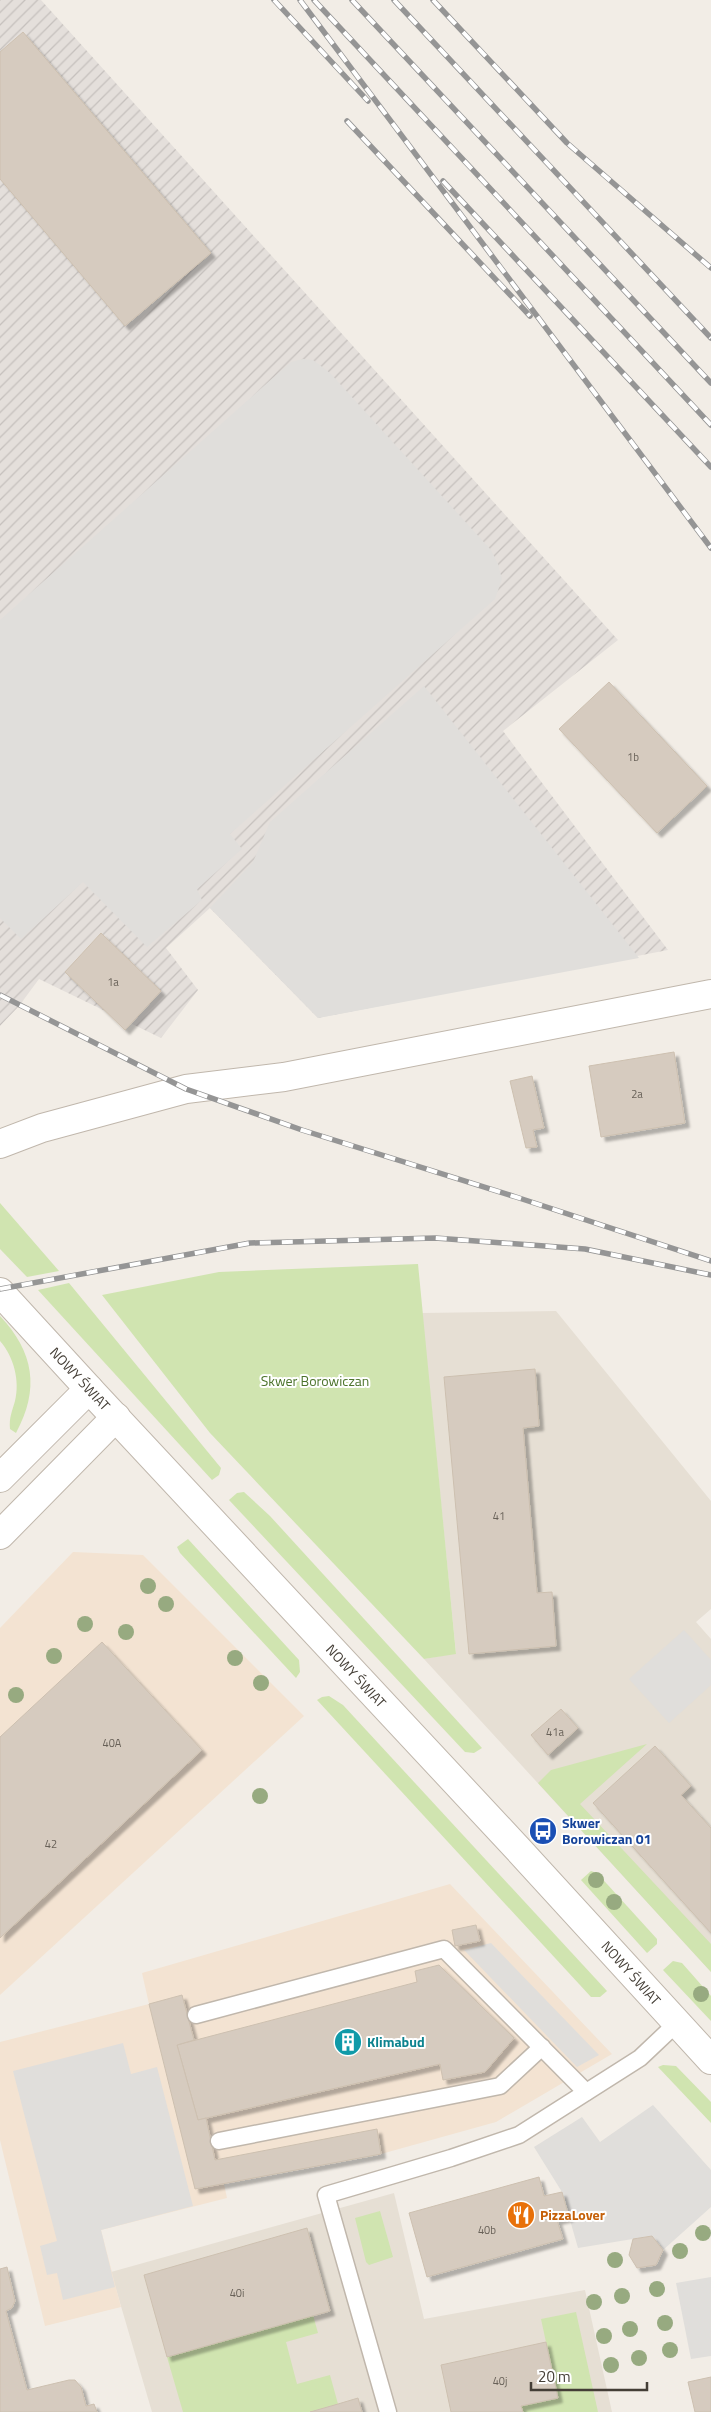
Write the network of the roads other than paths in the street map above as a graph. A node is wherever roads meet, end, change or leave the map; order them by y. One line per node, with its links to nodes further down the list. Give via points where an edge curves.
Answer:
1 (711, 994): 2 (street, via 284,1077 186,1089 42,1128)
2 (0, 1144)
3 (0, 1292): 4 (street, NOWY ŚWIAT)
4 (89, 1389): 5 (street, NOWY ŚWIAT); 6 (street)
5 (116, 1417): 7 (street); 9 (street, NOWY ŚWIAT)
6 (0, 1478)
7 (0, 1534)
8 (196, 2015): 10 (lane, via 444,1949)
9 (677, 2023): 11 (street, NOWY ŚWIAT); 12 (lane, via 640,2058)
10 (542, 2047): 12 (lane); 13 (lane, via 500,2086)
11 (711, 2060)
12 (586, 2092): 14 (lane, via 519,2135 326,2195)
13 (219, 2141)
14 (388, 2412)

